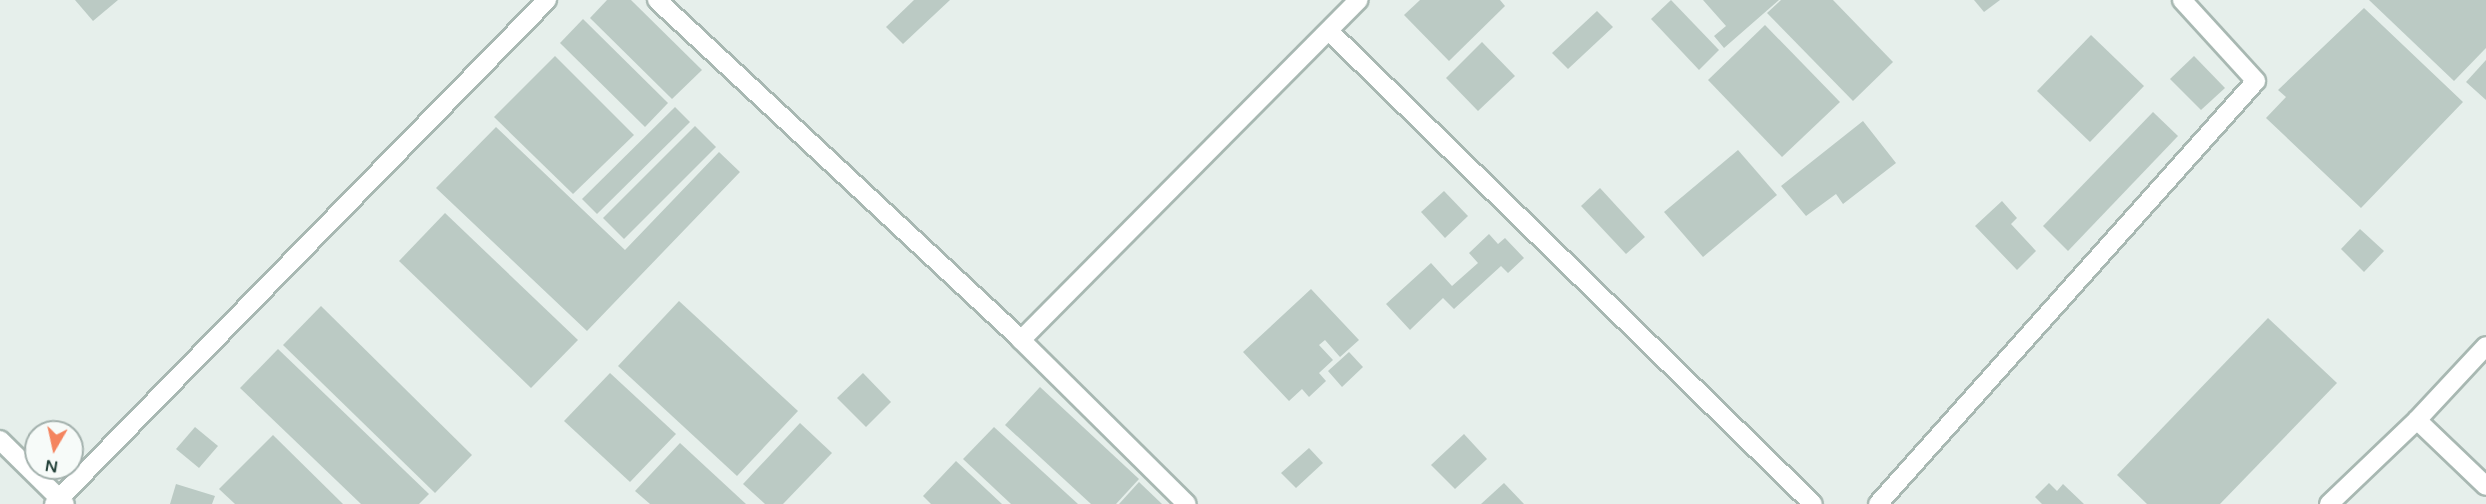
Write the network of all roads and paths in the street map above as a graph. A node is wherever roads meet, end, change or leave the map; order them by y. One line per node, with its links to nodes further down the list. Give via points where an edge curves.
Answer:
1 (547, 0): 11 (street)
2 (657, 0): 6 (street)
3 (1359, 0): 5 (street)
4 (2182, 0): 14 (street, via 2256,81)
5 (1330, 32): 6 (street); 13 (street)
6 (1021, 340): 12 (street)
7 (2486, 346): 8 (street)
8 (2417, 420): 10 (street); 15 (street)
9 (0, 440): 11 (street)
10 (2486, 486)
11 (59, 502)
12 (1187, 504)
13 (1813, 504)
14 (1878, 504)
15 (2329, 504)

